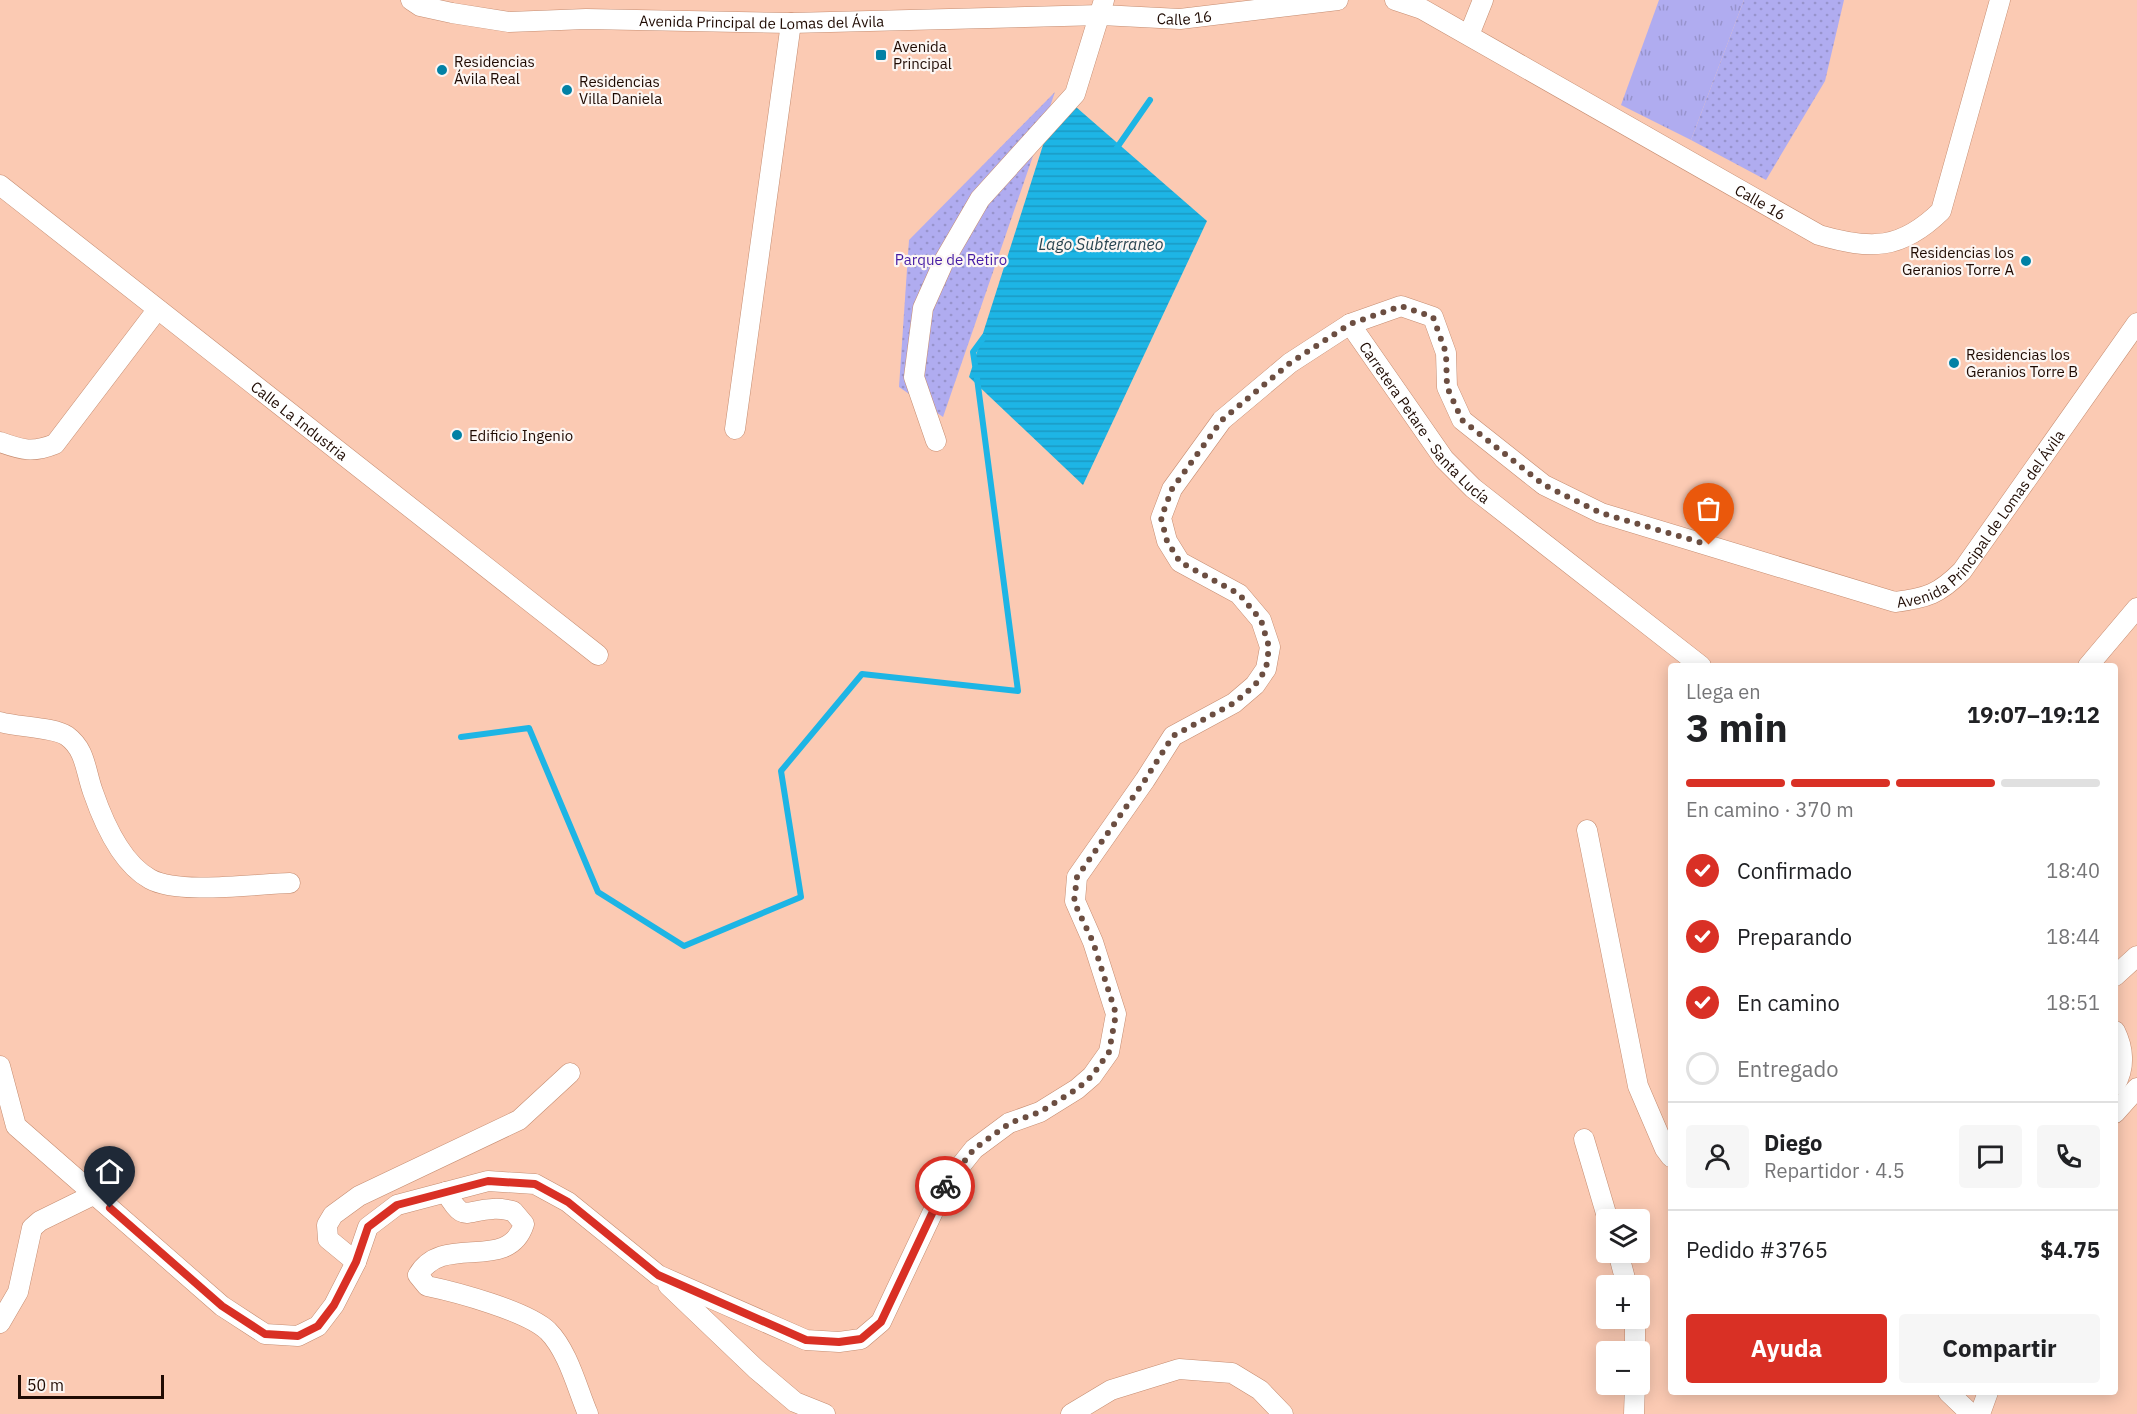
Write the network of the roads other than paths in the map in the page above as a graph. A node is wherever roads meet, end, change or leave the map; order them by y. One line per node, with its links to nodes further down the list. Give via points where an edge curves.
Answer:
1 (411, 0): 7 (street, Avenida Principal de Lomas del Ávila, via 420,6 509,22 586,19)
2 (1338, 0): 6 (street, Calle 16, via 1180,19)
3 (1395, 0): 8 (street, Calle 16, via 1422,9)
4 (1483, 0): 8 (street)
5 (2000, 0): 8 (street, Calle 16, via 1941,211 1903,239 1880,245 1851,244 1819,235)
6 (1102, 7): 7 (street, Avenida Principal de Lomas del Ávila); 14 (street, via 1075,94 980,199 944,261 923,308 914,377)
7 (790, 23): 13 (street)
8 (1469, 35)
9 (0, 185): 10 (street, Calle La Industria)
10 (157, 310): 15 (street, via 55,444 37,451); 17 (street, Calle La Industria)
11 (2137, 323): 12 (street, Avenida Principal de Lomas del Ávila, via 1962,571 1945,589 1922,599 1895,602 1601,513 1544,485 1462,420 1447,387 1446,353 1433,317 1401,306)
12 (1350, 324): 18 (street, Carretera Petare - Santa Lucía, via 1444,459 1473,488); 37 (street, via 1290,363 1222,420 1172,489 1161,518 1167,541 1180,562 1239,594 1261,620 1269,647 1266,669 1255,685 1234,703 1173,736 1077,877 1074,902 1093,942 1116,1014 1109,1052 1092,1076 1050,1107 1010,1123 974,1149 946,1184 881,1322 861,1339 806,1340)
13 (735, 429)
14 (936, 441)
15 (0, 442)
16 (2137, 608): 19 (street)
17 (598, 655)
18 (1697, 663)
19 (2091, 663)
20 (0, 722): 22 (street, via 64,734 80,747 102,816 129,858 148,878 185,887)
21 (1587, 830): 32 (street, via 1638,1086)
22 (290, 883)
23 (2137, 956): 24 (street)
24 (2118, 973)
25 (2118, 1038): 28 (street, via 2122,1073)
26 (0, 1066): 34 (street, via 16,1126)
27 (570, 1073): 36 (street, via 519,1120 359,1196 333,1215 327,1225 328,1239)
28 (2118, 1080)
29 (2137, 1088): 30 (street)
30 (2118, 1110)
31 (1584, 1139): 35 (street)
32 (1668, 1153)
33 (446, 1192): 36 (street, via 397,1205 368,1227); 37 (street, via 488,1181 535,1184 568,1202); 42 (street, via 455,1209 468,1215 493,1209 513,1211 524,1224 508,1246 492,1252 451,1252 424,1265 418,1275 427,1286 526,1317 547,1330 561,1349)
34 (95, 1194): 36 (street, via 222,1306 265,1334 298,1336 318,1326 334,1305); 38 (street, via 32,1228 18,1292)
35 (1605, 1209)
36 (356, 1262)
37 (658, 1275): 43 (street, via 795,1402)
38 (0, 1323)
39 (1635, 1395): 46 (street)
40 (1951, 1395): 47 (street)
41 (1987, 1395): 48 (street)
42 (588, 1414)
43 (825, 1414)
44 (1071, 1414): 45 (street, via 1111,1390 1179,1369 1232,1373 1260,1390)
45 (1283, 1414)
46 (1634, 1414)
47 (1971, 1414)
48 (1980, 1414)

